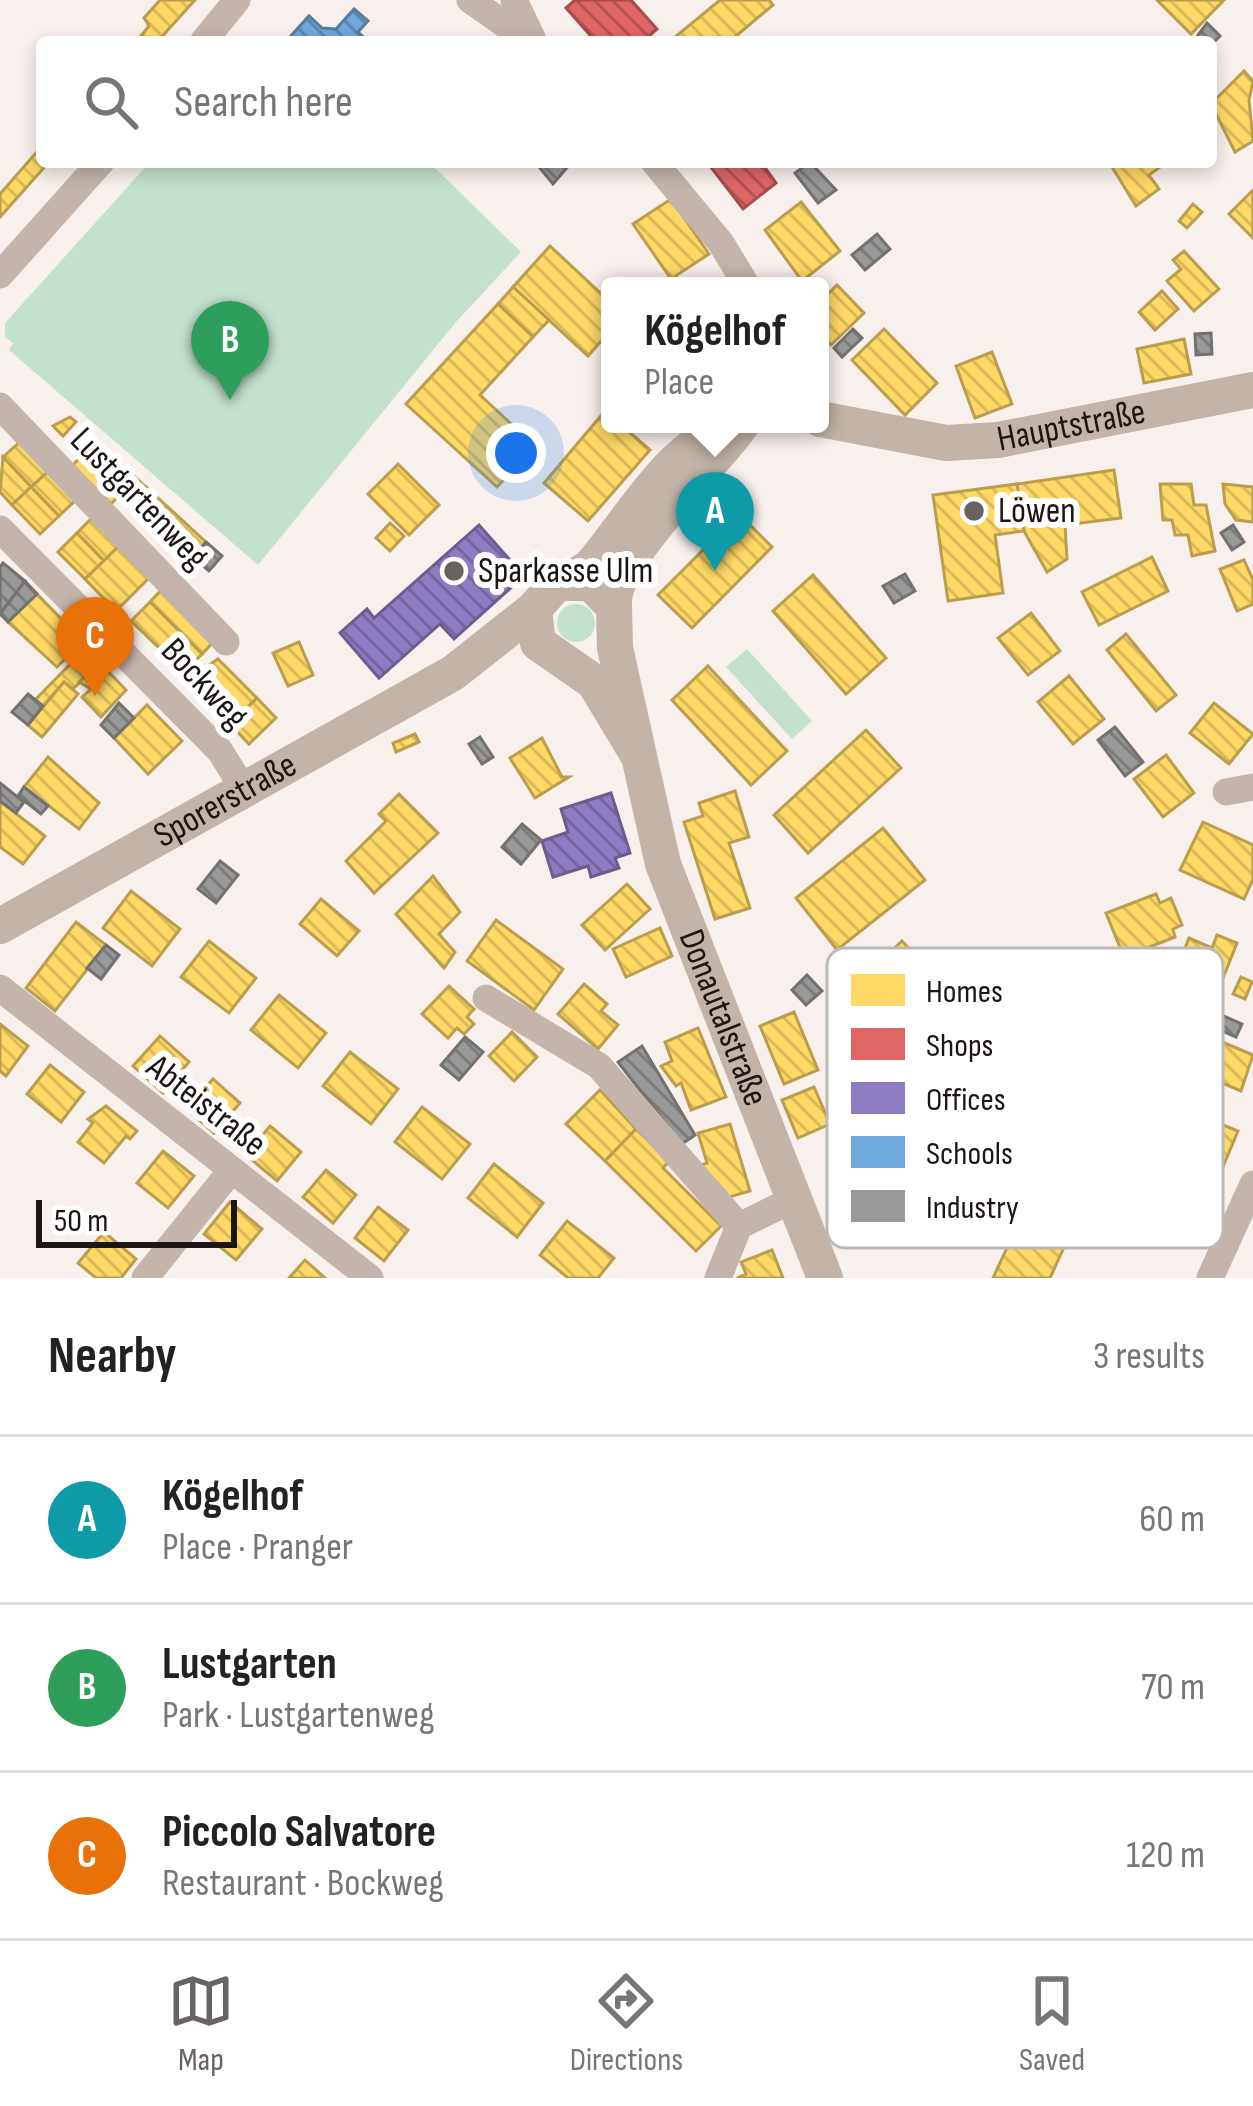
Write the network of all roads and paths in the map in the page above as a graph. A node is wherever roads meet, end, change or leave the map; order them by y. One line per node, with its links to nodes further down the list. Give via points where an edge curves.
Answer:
1 (237, 0): 4 (street)
2 (470, 0): 5 (street)
3 (514, 0): 6 (street)
4 (208, 36)
5 (523, 36)
6 (529, 36)
7 (96, 168): 9 (street)
8 (659, 168): 10 (street)
9 (0, 274)
10 (742, 277)
11 (1253, 391): 13 (main road, Hauptstraße, via 998,440 946,443)
12 (0, 406): 20 (street, Lustgartenweg)
13 (829, 421)
14 (709, 433): 17 (main road)
15 (732, 433): 19 (main road, via 617,584)
16 (0, 529): 24 (street, Bockweg, via 220,751)
17 (571, 579): 18 (main road, via 551,586); 19 (main road, via 598,586)
18 (534, 609): 21 (main road, via 536,637); 22 (main road, Sporerstraße)
19 (615, 621): 21 (main road, via 599,656); 23 (main road)
20 (226, 642)
21 (564, 661): 22 (main road, Sporerstraße, via 532,654); 23 (main road, via 605,696)
22 (453, 673): 24 (main road, Sporerstraße)
23 (638, 754): 30 (main road, Donautalstraße, via 666,874)
24 (246, 793): 25 (main road, Sporerstraße)
25 (0, 926)
26 (0, 988): 28 (street, Abteistraße)
27 (486, 998): 31 (street, via 599,1066)
28 (230, 1172): 32 (street); 33 (street, Abteistraße)
29 (1253, 1184): 36 (street)
30 (794, 1199): 31 (street); 35 (main road, Donautalstraße)
31 (740, 1226): 34 (street)
32 (145, 1278)
33 (370, 1278)
34 (718, 1278)
35 (825, 1278)
36 (1210, 1278)

